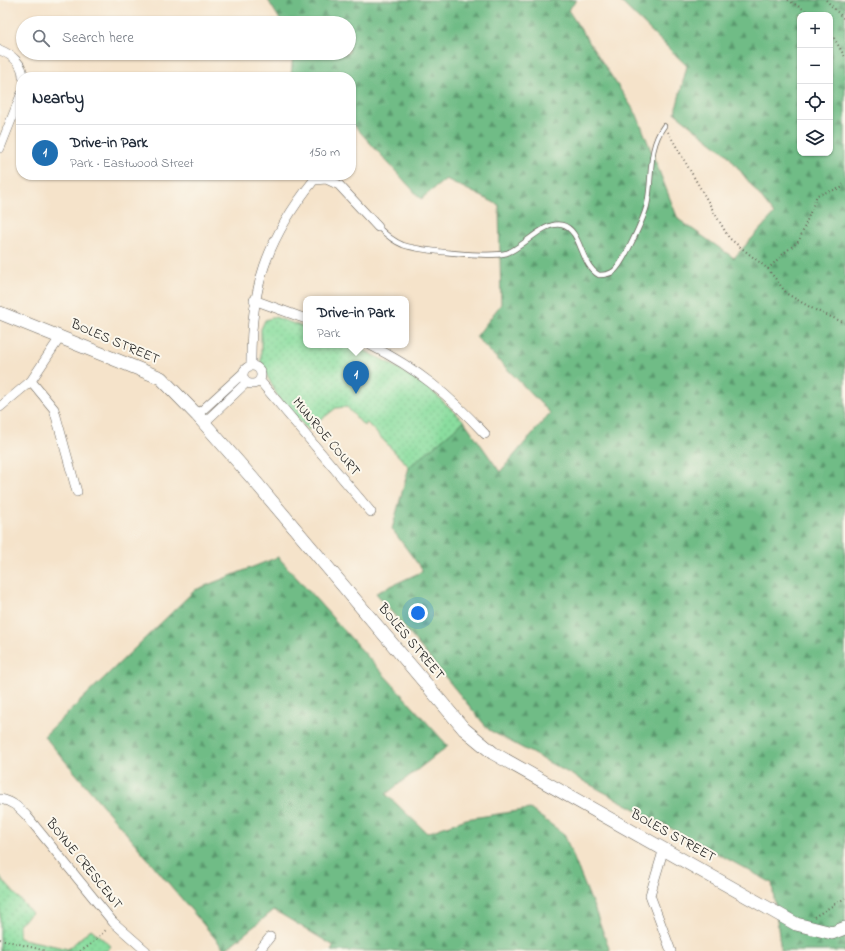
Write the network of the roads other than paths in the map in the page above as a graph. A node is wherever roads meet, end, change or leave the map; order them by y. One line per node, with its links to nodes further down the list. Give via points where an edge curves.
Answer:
1 (0, 50): 2 (street, via 11,54)
2 (23, 72)
3 (16, 108): 5 (street)
4 (664, 126): 8 (lane, via 653,146 646,207 621,262 608,274 599,275 592,269 576,237 570,229 561,224 550,225 514,250 493,255 409,246 391,238)
5 (0, 148)
6 (312, 180): 9 (street, via 285,220 263,269)
7 (330, 180): 8 (street, via 339,184)
8 (378, 228)
9 (254, 300): 11 (street); 14 (street)
10 (0, 313): 12 (street, BOLES STREET)
11 (303, 318)
12 (61, 336): 16 (street); 20 (street, BOLES STREET, via 161,378)
13 (376, 348): 21 (street, via 400,360 435,385)
14 (251, 366): 15 (street, via 245,368); 17 (street, via 260,370)
15 (242, 374): 18 (street); 20 (street)
16 (31, 381): 19 (street); 22 (street, via 54,409)
17 (260, 381): 18 (street); 23 (street, MUNROE COURT)
18 (246, 383): 20 (street)
19 (0, 407)
20 (201, 419): 25 (street, BOLES STREET, via 464,729 493,753)
21 (485, 434)
22 (77, 492)
23 (371, 512)
24 (0, 799): 28 (street, BOYNE CRESCENT, via 17,806 26,815 113,922)
25 (664, 848): 26 (street, BOLES STREET, via 796,924 832,933); 30 (street, via 650,895)
26 (845, 928)
27 (270, 937): 29 (street)
28 (146, 951)
29 (259, 951)
30 (671, 951)

